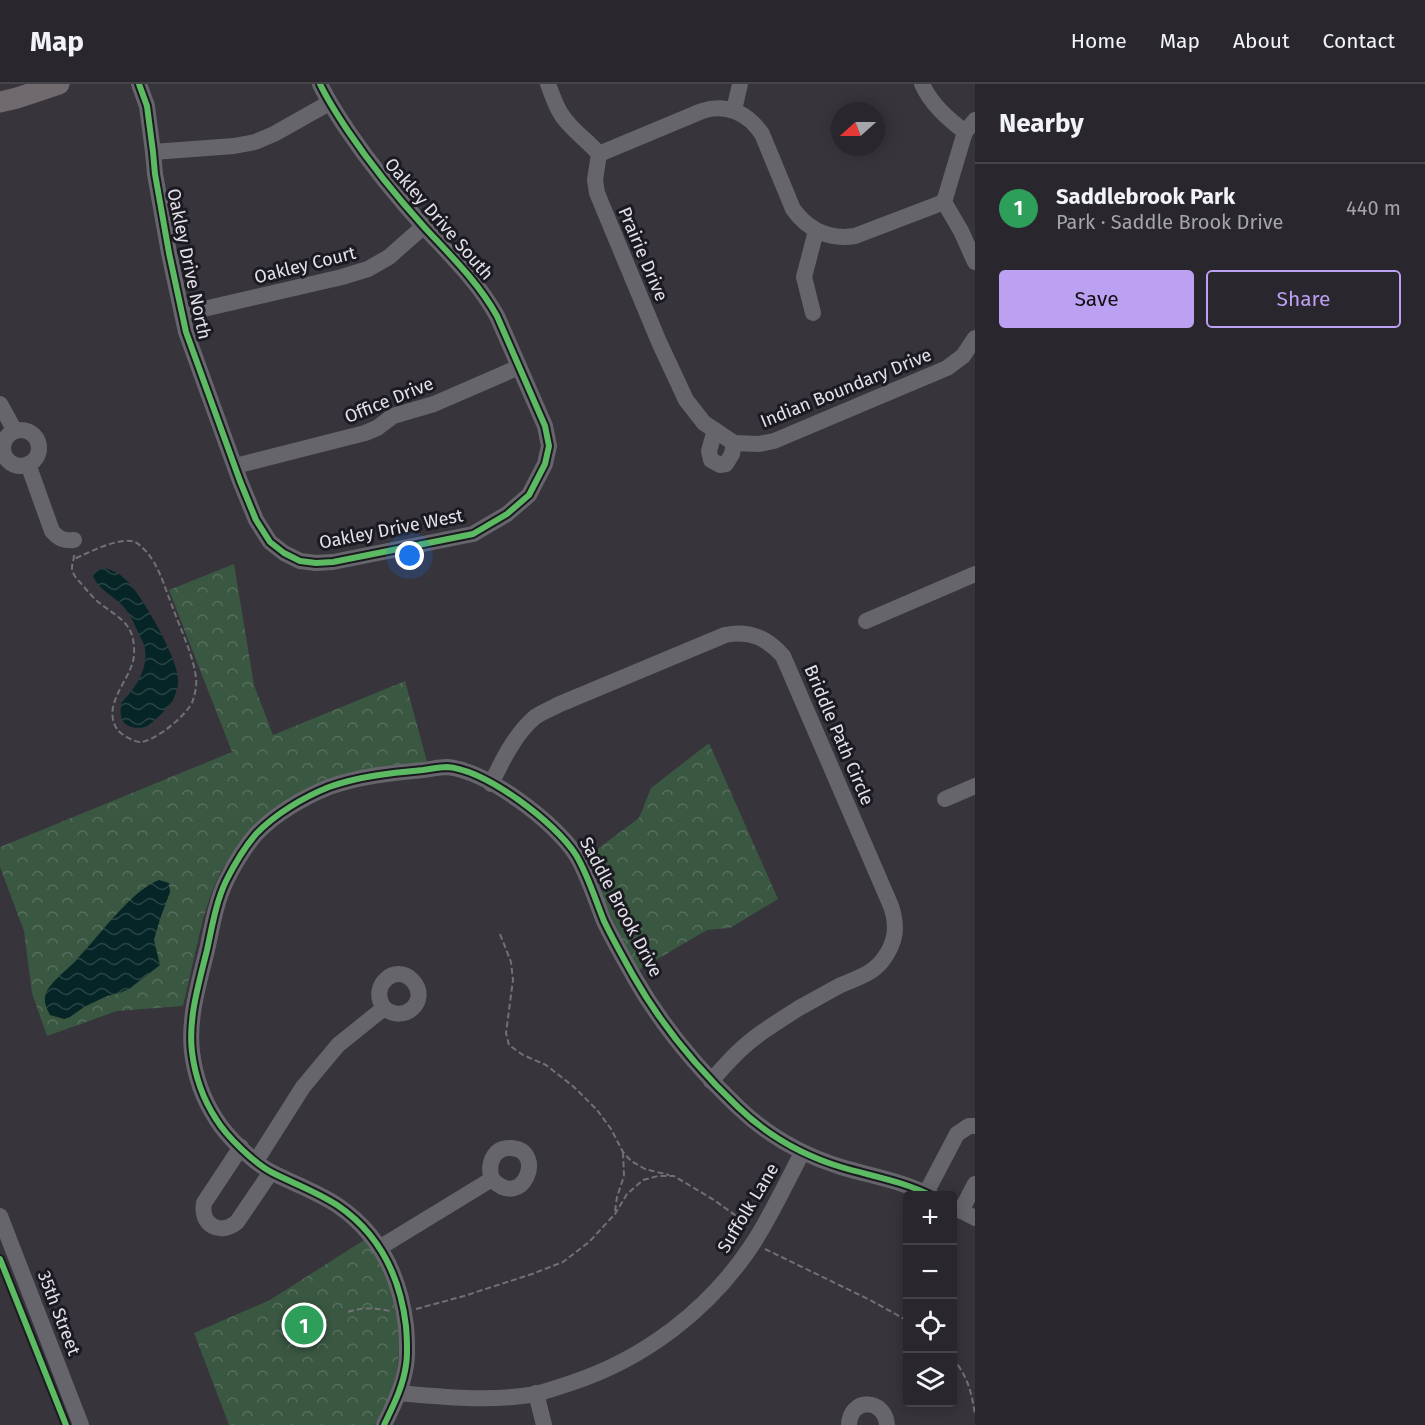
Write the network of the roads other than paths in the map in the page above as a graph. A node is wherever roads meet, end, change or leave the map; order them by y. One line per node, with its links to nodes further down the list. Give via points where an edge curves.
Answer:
1 (59, 84): 7 (main road)
2 (139, 84): 11 (street, Oakley Drive North, via 147,106)
3 (320, 84): 8 (street, Oakley Drive South)
4 (548, 84): 12 (street, via 568,124)
5 (740, 84): 9 (street)
6 (922, 84): 10 (street, via 946,116)
7 (0, 102)
8 (330, 103): 11 (street, via 255,142); 14 (street, Oakley Drive South, via 366,157)
9 (734, 110): 12 (street, via 721,107 702,111); 15 (street, via 762,134 793,209)
10 (970, 126): 13 (street)
11 (153, 152): 18 (street, Oakley Drive North)
12 (599, 154): 23 (street, Prairie Drive, via 597,193 659,342 686,400 699,419)
13 (944, 202): 15 (street, via 855,236); 16 (street)
14 (424, 226): 18 (street, Oakley Court, via 389,257 368,269); 20 (street, Oakley Drive South, via 488,299)
15 (816, 231): 17 (street, via 804,277)
16 (975, 262)
17 (813, 313)
18 (182, 314): 26 (street, Oakley Drive North)
19 (975, 338): 23 (street, Indian Boundary Drive, via 963,356 947,368 774,441 759,444)
20 (519, 367): 24 (street, Oakley Drive South, via 545,426); 26 (street, Office Drive, via 434,404 393,416 365,433)
21 (0, 404): 22 (street)
22 (15, 431): 25 (street, via 30,432 38,444 36,457); 25 (street, via 4,440 4,454 12,464)
23 (723, 436)
24 (549, 446): 26 (street, Oakley Drive West, via 545,464 529,495 507,514 473,534 333,562 300,561 275,546 256,520)
25 (28, 464): 27 (street, via 52,531 64,541)
26 (238, 473)
27 (72, 540)
28 (975, 574): 29 (street)
29 (866, 621)
30 (491, 784): 34 (street, Saddle Brook Drive, via 541,817 576,855 610,934 637,982); 34 (street, Briddle Path Circle, via 523,729 560,704 725,635 761,637 783,656 891,906 895,927 892,947 872,970 800,1008 755,1039); 36 (street, Saddle Brook Drive, via 467,771 444,767 346,782 310,795 283,812 260,830 238,859 224,884 216,911 191,1033 198,1083 206,1103)
31 (975, 786): 32 (street)
32 (945, 799)
33 (384, 1008): 38 (street, via 338,1046 303,1087)
34 (711, 1081): 37 (street, Saddle Brook Drive, via 762,1128)
35 (975, 1126): 43 (street, via 957,1134)
36 (241, 1147): 38 (street, Saddle Brook Drive); 39 (street, via 204,1203 208,1222 219,1228 232,1227)
37 (802, 1153): 42 (street, Saddle Brook Drive); 48 (street, Suffolk Lane, via 756,1238 733,1271 682,1323 608,1369)
38 (256, 1161): 39 (street, Saddle Brook Drive)
39 (271, 1172): 46 (street, Saddle Brook Drive, via 340,1207 359,1222)
40 (492, 1179): 46 (street)
41 (975, 1184): 44 (street)
42 (921, 1191)
43 (930, 1191)
44 (963, 1212)
45 (0, 1216): 49 (street, 35th Street)
46 (379, 1248): 47 (street, Saddle Brook Drive, via 389,1262 402,1298 406,1364)
47 (399, 1393): 48 (street, Suffolk Lane, via 473,1399); 50 (street, Saddle Brook Drive)
48 (536, 1394): 51 (street)
49 (81, 1425)
50 (384, 1425)
51 (544, 1425)
52 (849, 1425): 53 (street, via 854,1411 868,1404 883,1412)
53 (887, 1425)

